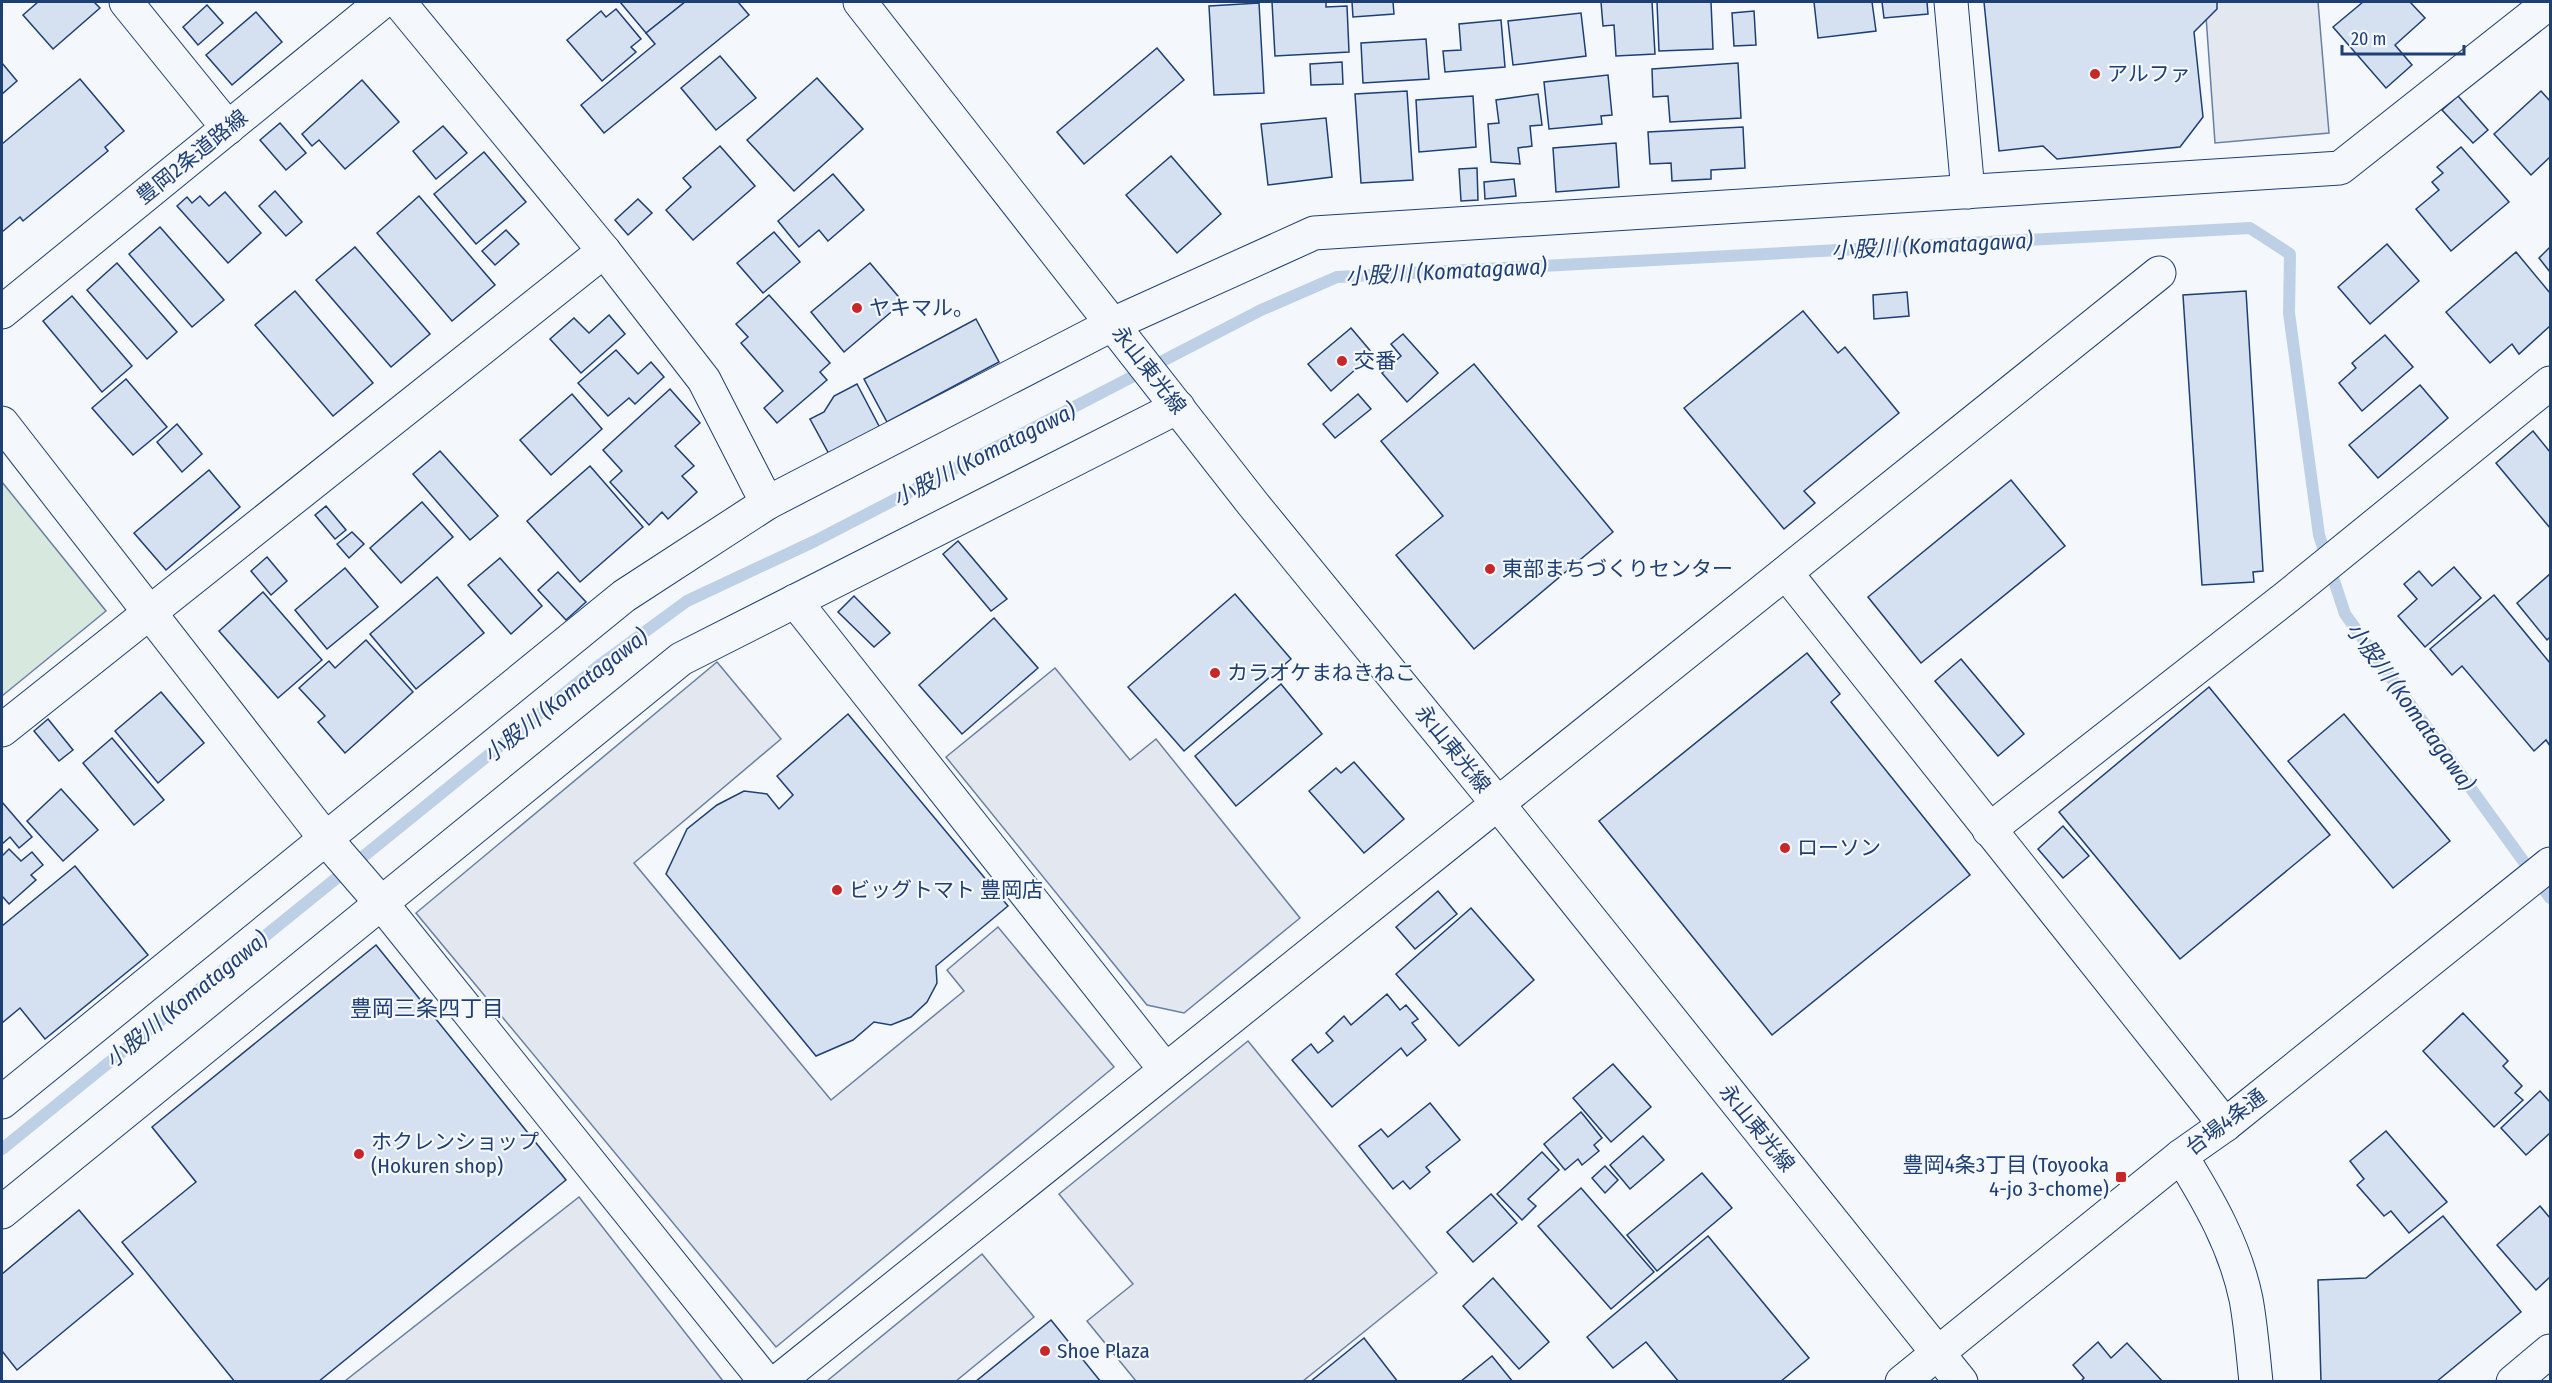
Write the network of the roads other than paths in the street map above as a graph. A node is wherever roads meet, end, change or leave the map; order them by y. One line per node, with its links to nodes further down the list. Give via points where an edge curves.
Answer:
1 (126, 2): 7 (street)
2 (382, 2): 7 (street, 豊岡2条道路線)
3 (399, 2): 9 (street)
4 (1951, 2): 8 (street)
5 (2543, 5): 8 (street, via 2340,168)
6 (875, 6): 12 (street, 永山東光線)
7 (228, 128): 11 (street, 豊岡2条道路線)
8 (1968, 192): 12 (street, via 1314,233)
9 (604, 250): 16 (street, via 704,380); 19 (street)
10 (2159, 273): 17 (street)
11 (2, 312)
12 (1119, 332): 14 (street, 永山東光線); 16 (street)
13 (2550, 383): 22 (street, via 2288,596)
14 (1170, 397): 18 (street); 21 (street, 永山東光線)
15 (2, 423): 19 (street)
16 (767, 503): 23 (street, via 624,596)
17 (1786, 573): 21 (street); 22 (street)
18 (795, 602): 25 (street, via 681,659); 26 (street)
19 (150, 611): 20 (street); 23 (street)
20 (2, 730)
21 (1498, 804): 26 (street); 32 (street, 永山東光線)
22 (1989, 830): 28 (street)
23 (331, 845): 25 (street); 27 (street)
24 (2550, 864): 28 (street, 台場4条通)
25 (375, 897): 30 (street); 33 (street)
26 (1164, 1068): 34 (street)
27 (2, 1102)
28 (2225, 1125): 29 (street, 台場4条通)
29 (2181, 1156): 32 (street, 台場4条通); 37 (street, via 2216,1213 2236,1263 2246,1299)
30 (2, 1212)
31 (2550, 1351): 38 (street)
32 (1937, 1352): 35 (street, 台場4条通); 36 (street, 永山東光線)
33 (766, 1382)
34 (777, 1382)
35 (1902, 1382)
36 (1961, 1382)
37 (2256, 1382)
38 (2513, 1382)

